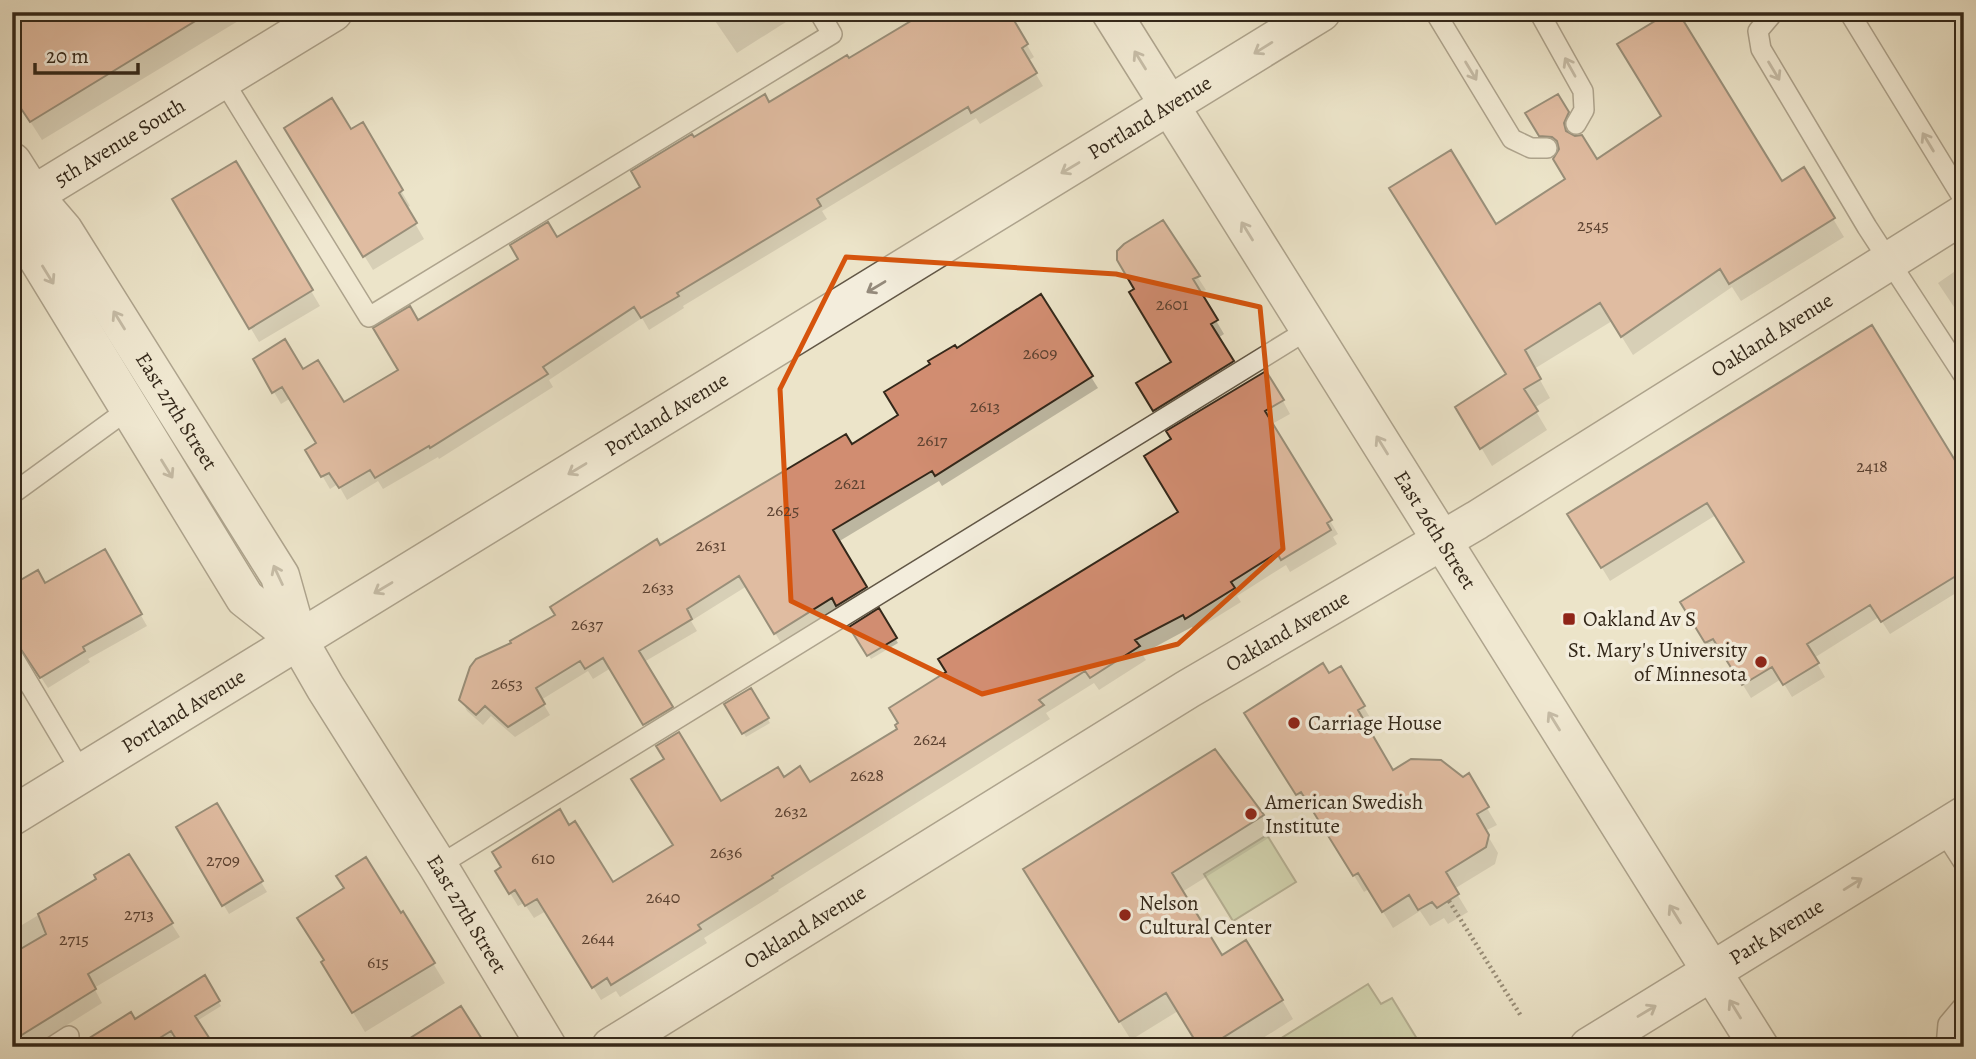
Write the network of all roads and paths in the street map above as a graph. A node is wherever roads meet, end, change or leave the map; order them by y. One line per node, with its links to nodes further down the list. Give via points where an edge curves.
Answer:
1 (333, 12): 9 (street, 5th Avenue South)
2 (819, 12): 9 (lane, via 832,34 369,317)
3 (1111, 12): 10 (street, East 26th Street, one-way to 3)
4 (1321, 12): 10 (street, Portland Avenue, one-way to 10)
5 (1435, 12): 12 (lane, one-way to 12, via 1513,139 1531,148)
6 (1539, 12): 11 (lane, one-way to 6, via 1584,110 1583,91)
7 (1774, 12): 17 (lane, one-way to 17, via 1758,31 1761,49)
8 (1849, 12): 14 (lane, one-way to 8)
9 (223, 79): 15 (street, 5th Avenue South)
10 (1170, 107): 18 (street, East 26th Street, one-way to 10); 23 (street, Portland Avenue, one-way to 23)
11 (1576, 124)
12 (1546, 148)
13 (12, 162): 15 (street)
14 (1964, 200)
15 (19, 206): 20 (street, East 27th Street, one-way to 20); 23 (street, East 27th Street, one-way to 15, via 280,576 62,230)
16 (1964, 214): 17 (street, Oakland Avenue)
17 (1889, 261): 19 (lane); 22 (street, Oakland Avenue)
18 (1309, 329): 22 (street, East 26th Street, one-way to 18); 29 (lane)
19 (1964, 376)
20 (130, 408): 21 (lane); 23 (street, East 27th Street, one-way to 23, via 245,598)
21 (12, 494)
22 (1442, 541): 31 (street, East 26th Street, one-way to 22); 37 (street, Oakland Avenue, via 1188,689)
23 (298, 640): 25 (street, Portland Avenue); 29 (street, East 27th Street)
24 (12, 655): 25 (lane)
25 (82, 773): 26 (street, Portland Avenue)
26 (12, 816)
27 (1953, 823): 28 (lane); 31 (street, Park Avenue, one-way to 27)
28 (1964, 863)
29 (438, 866): 36 (street, East 27th Street)
30 (1449, 901): 33 (path)
31 (1712, 972): 38 (street, Park Avenue, one-way to 31); 39 (street, East 26th Street, one-way to 31)
32 (1964, 1005): 40 (lane, via 1948,1024)
33 (1521, 1016)
34 (69, 1036): 35 (lane)
35 (52, 1047)
36 (547, 1047)
37 (611, 1047)
38 (1589, 1047)
39 (1759, 1047)
40 (1946, 1047)

